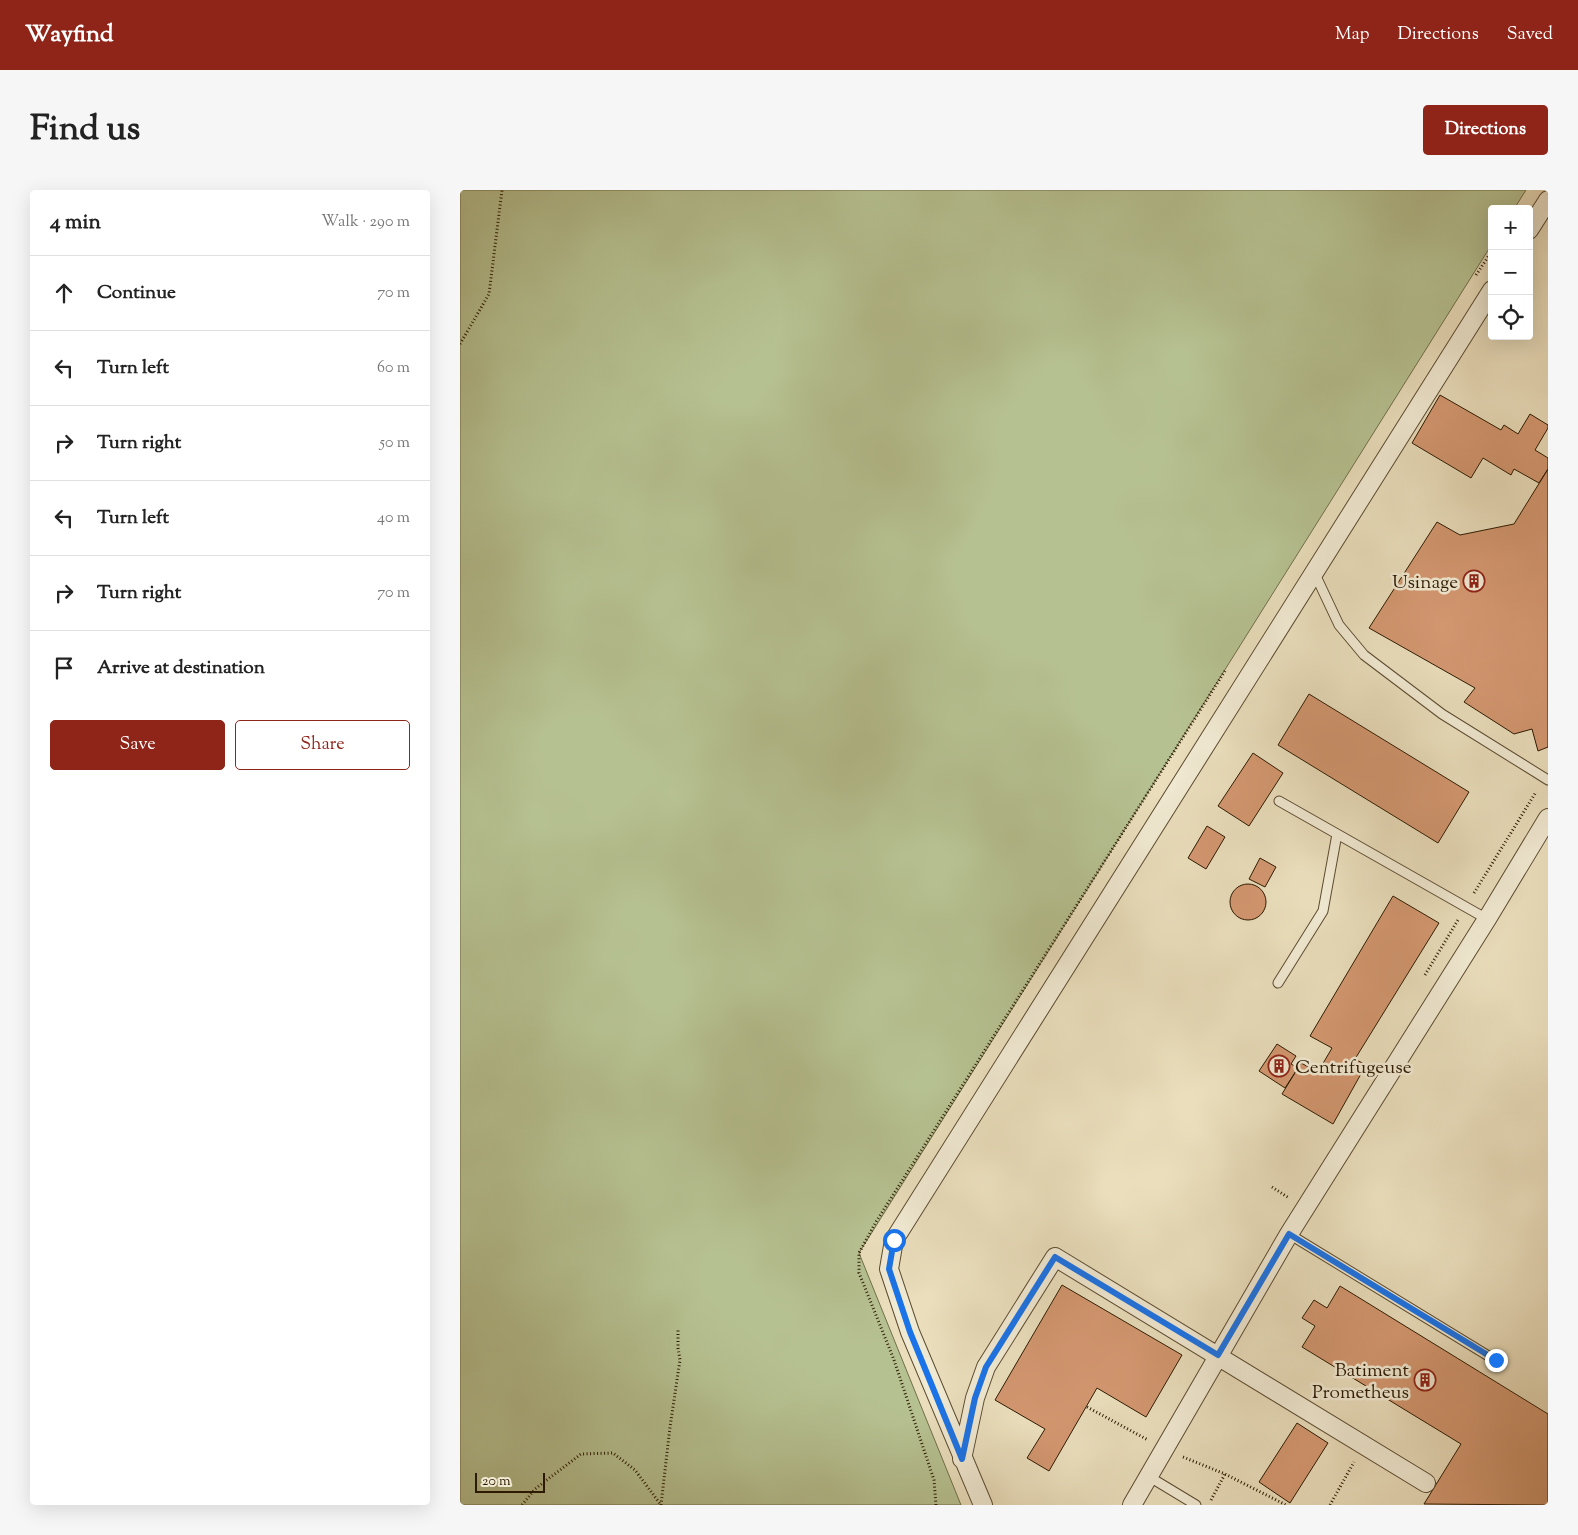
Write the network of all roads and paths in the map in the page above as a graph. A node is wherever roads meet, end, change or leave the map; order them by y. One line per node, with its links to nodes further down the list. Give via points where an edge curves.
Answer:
1 (502, 190): 5 (path, via 489,294)
2 (1548, 200): 3 (street)
3 (1533, 224)
4 (1489, 295): 6 (street)
5 (460, 344)
6 (1314, 572): 7 (lane, via 1339,625 1364,655 1442,714); 18 (street, via 894,1240 889,1269 910,1332)
7 (1548, 780)
8 (1279, 801): 10 (lane)
9 (1548, 818): 11 (street)
10 (1337, 834): 11 (lane); 12 (lane, via 1323,911)
11 (1487, 919): 13 (street)
12 (1278, 983)
13 (1289, 1234): 15 (street); 16 (lane)
14 (678, 1328): 22 (path, via 680,1360)
15 (1218, 1355): 17 (street); 18 (street, via 1055,1257 986,1367 975,1398); 19 (street)
16 (1496, 1360)
17 (1364, 1445): 20 (street); 28 (path)
18 (962, 1459): 23 (street)
19 (1148, 1476): 24 (street); 25 (lane)
20 (1426, 1483)
21 (522, 1505): 22 (path, via 535,1489 581,1454 613,1453 635,1470)
22 (661, 1505)
23 (982, 1505)
24 (1132, 1505)
25 (1196, 1505)
26 (1208, 1505): 27 (path, via 1225,1474)
27 (1286, 1505)
28 (1330, 1505)

